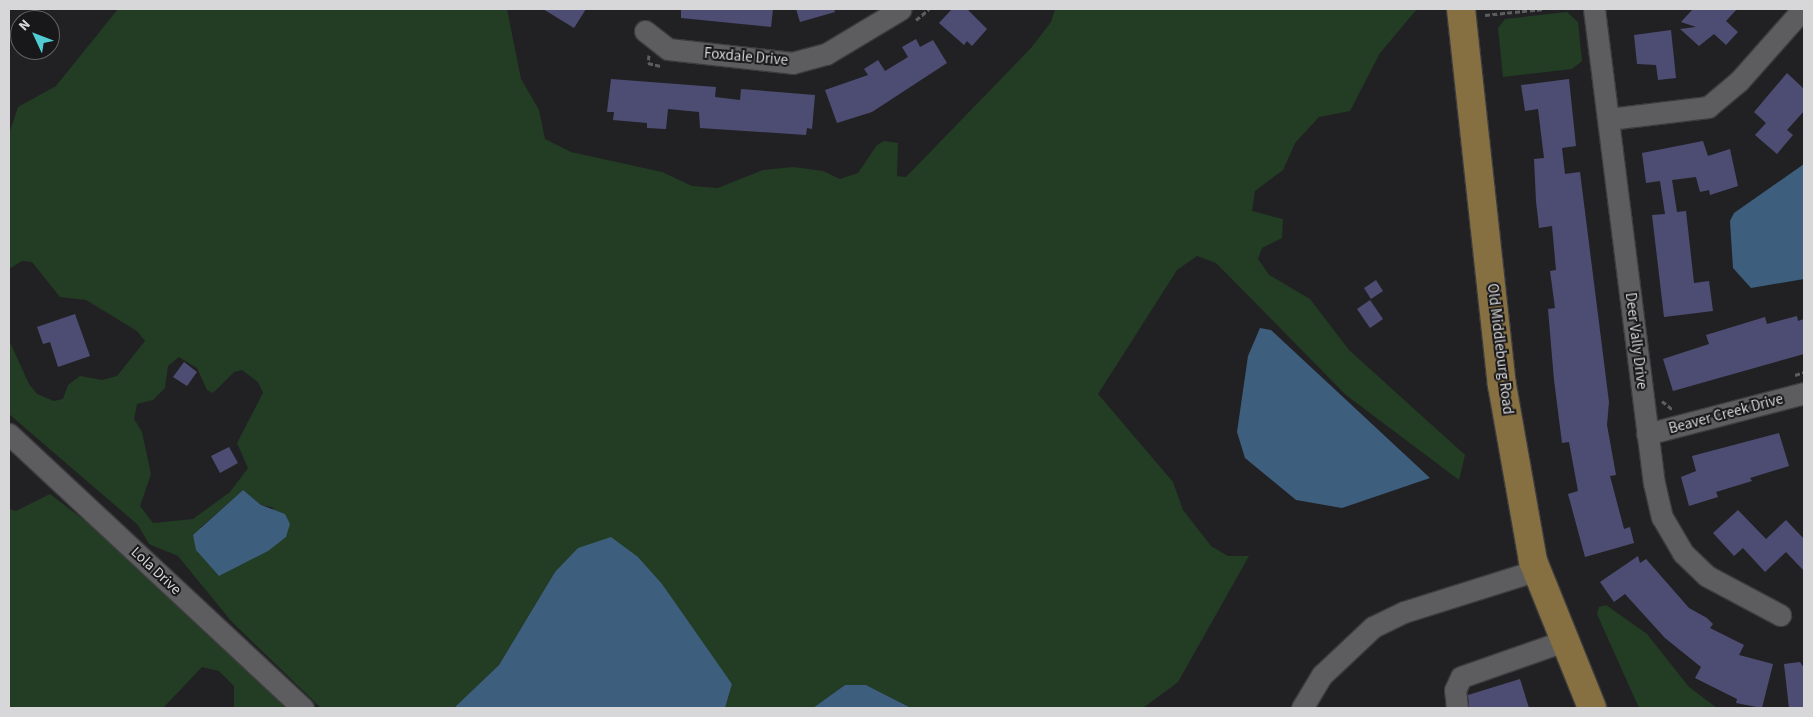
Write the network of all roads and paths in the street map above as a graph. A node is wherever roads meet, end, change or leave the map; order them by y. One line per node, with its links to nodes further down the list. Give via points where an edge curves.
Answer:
1 (901, 9): 6 (street, Foxdale Drive, via 826,54 792,62 668,49)
2 (1544, 9): 5 (path)
3 (1594, 9): 7 (street, Deer Vally Drive)
4 (1803, 9): 7 (street, via 1739,81 1708,106)
5 (1473, 12): 13 (main road, Old Middleburg Road, via 1502,386)
6 (645, 30)
7 (1609, 119): 12 (street, Deer Vally Drive)
8 (1804, 393): 10 (street, Beaver Creek Drive)
9 (1659, 398): 10 (path, via 1672,407)
10 (1671, 428): 12 (street, Beaver Creek Drive)
11 (9, 434): 16 (street, Lola Drive)
12 (1648, 434): 14 (street, Deer Vally Drive, via 1662,517 1684,553 1707,576)
13 (1537, 570): 15 (main road, Old Middleburg Road); 17 (street, via 1404,612 1373,627 1322,675)
14 (1780, 615)
15 (1564, 641): 18 (street, via 1461,677 1455,690); 19 (main road, Old Middleburg Road)
16 (303, 708)
17 (1302, 708)
18 (1457, 708)
19 (1592, 708)

